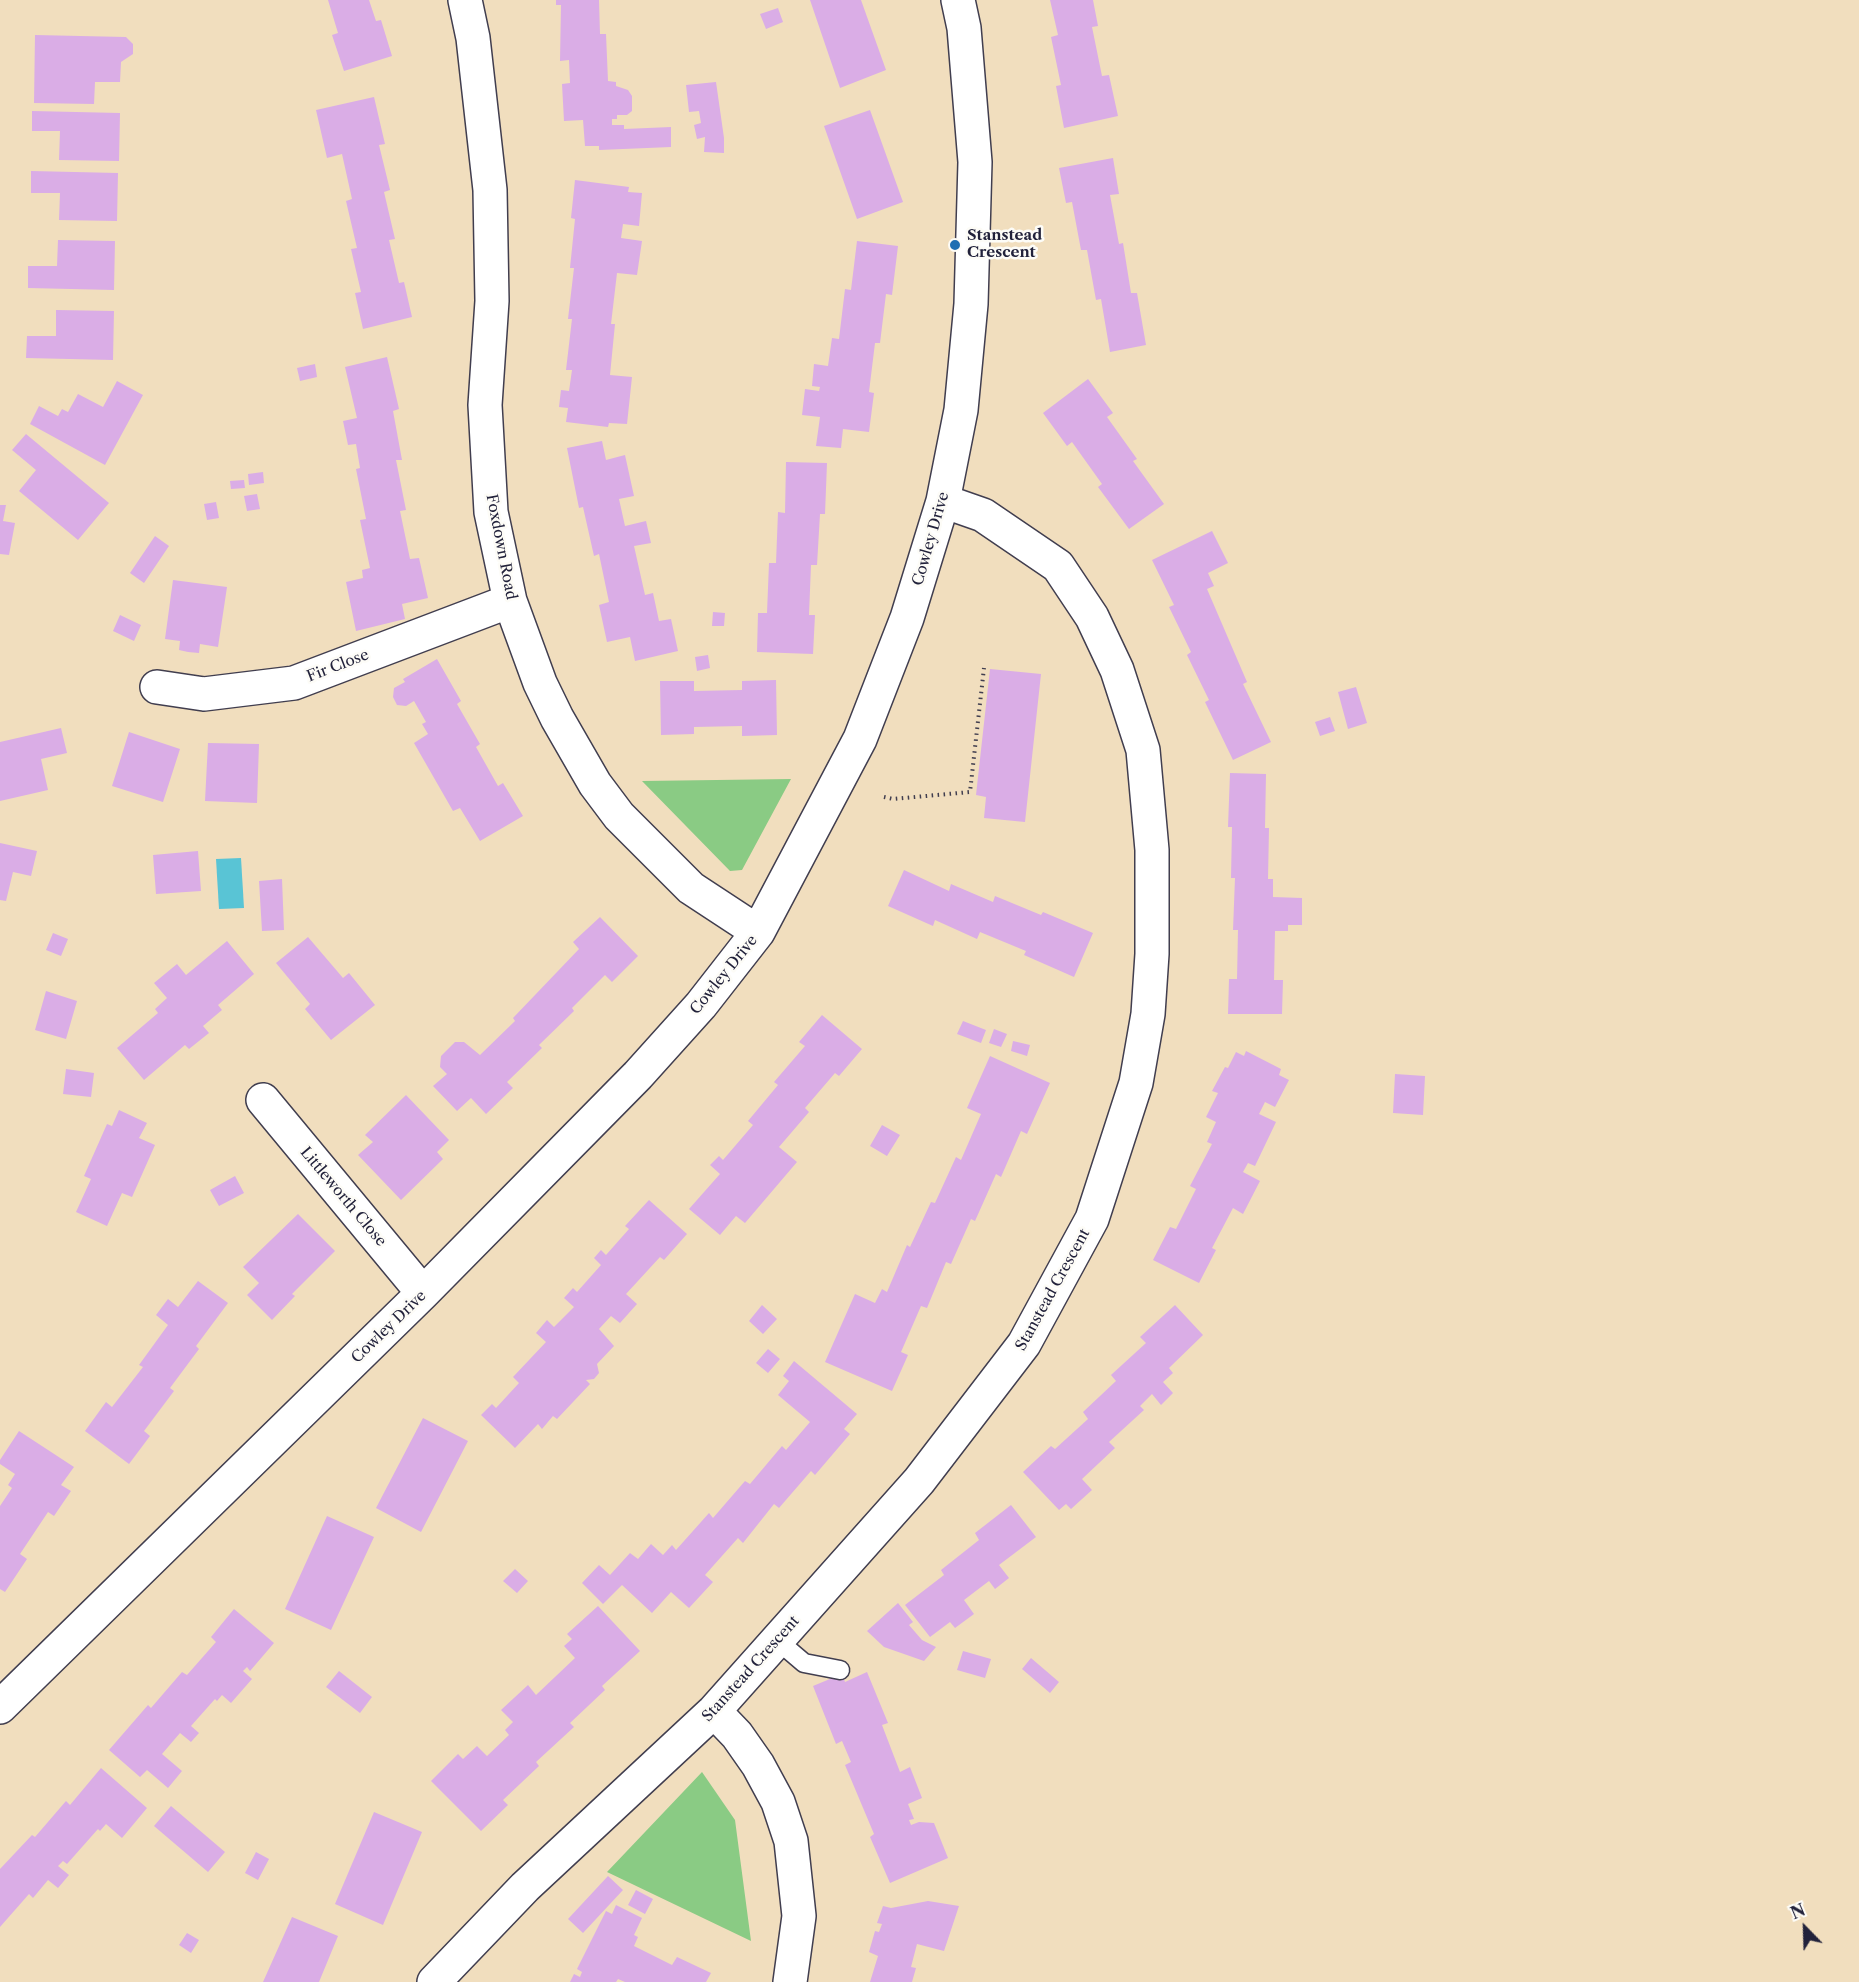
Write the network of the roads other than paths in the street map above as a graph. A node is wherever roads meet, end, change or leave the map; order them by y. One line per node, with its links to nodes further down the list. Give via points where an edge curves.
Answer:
1 (465, 0): 4 (street, Foxdown Road, via 490,190 492,301 485,405 491,512)
2 (958, 0): 3 (street, Cowley Drive, via 964,28 975,162 971,304 961,410)
3 (943, 501): 6 (street, Cowley Drive, via 907,618 860,739); 9 (street, Stanstead Crescent, via 983,515 1058,566 1092,617 1117,670 1143,750 1145,772 1152,850 1148,1014 1136,1083 1092,1219 1024,1344 919,1481)
4 (510, 601): 5 (street, Fir Close, via 294,683 204,694); 6 (street, Foxdown Road, via 557,718 619,816 691,888)
5 (158, 687)
6 (758, 932): 8 (street, Cowley Drive, via 701,1005 638,1075)
7 (263, 1100): 8 (street, Littleworth Close)
8 (423, 1293): 11 (street, Cowley Drive)
9 (777, 1640): 10 (lane, via 804,1663); 12 (street, Stanstead Crescent)
10 (840, 1670)
11 (0, 1707)
12 (714, 1711): 13 (street, Stanstead Crescent, via 525,1887); 14 (street, via 758,1765 778,1802 790,1841 799,1916)
13 (434, 1982)
14 (790, 1982)

